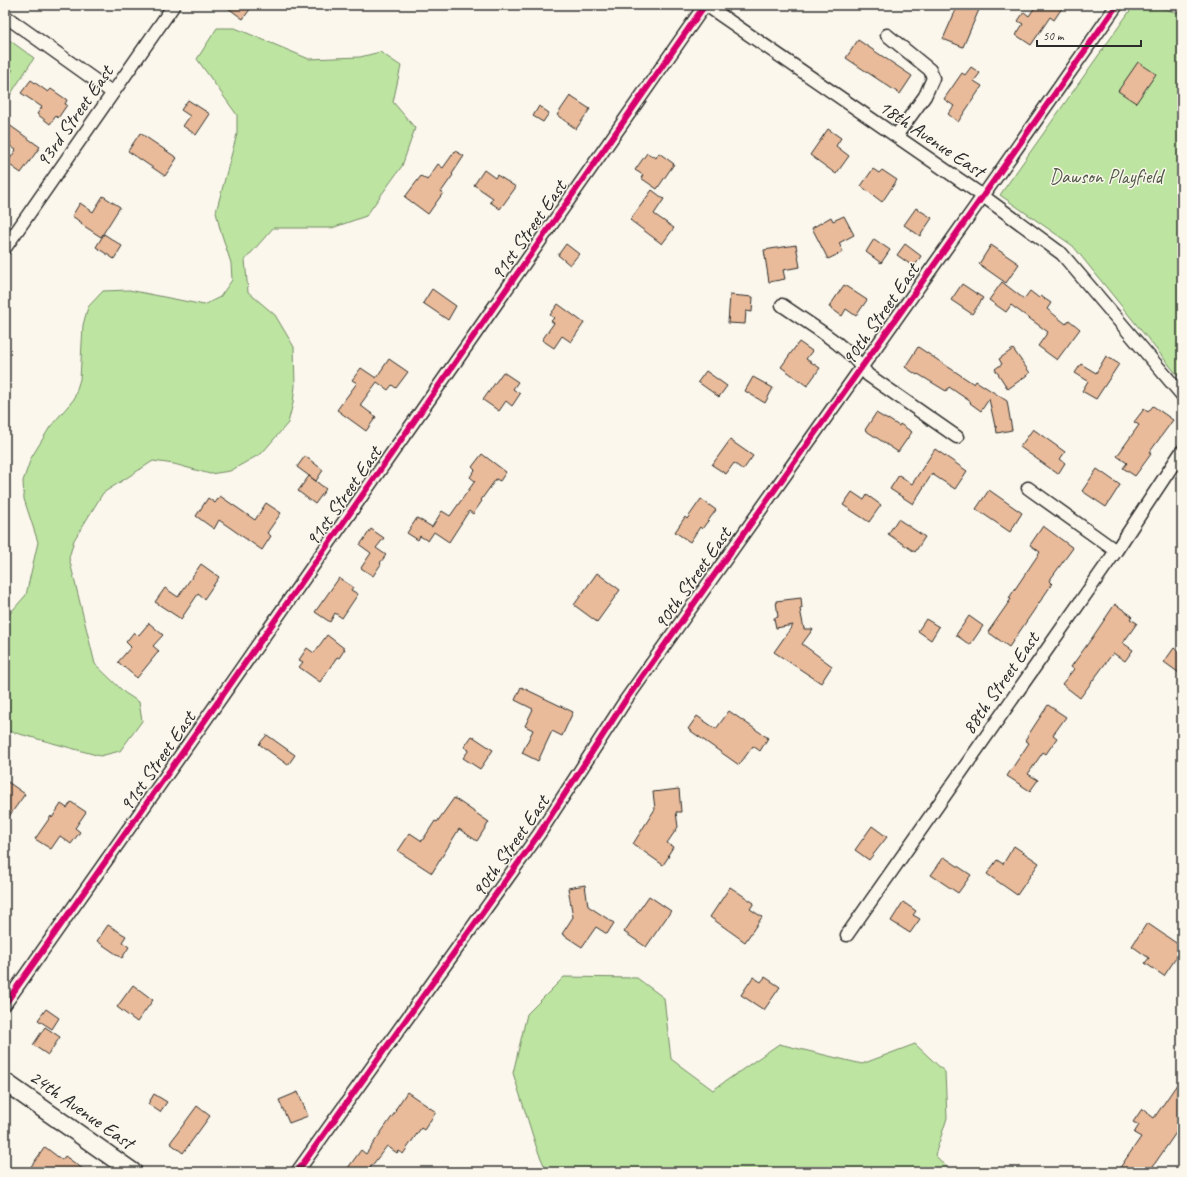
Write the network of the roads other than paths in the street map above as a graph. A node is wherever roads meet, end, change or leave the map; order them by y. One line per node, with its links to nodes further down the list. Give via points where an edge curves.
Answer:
1 (174, 5): 6 (street, 93rd Street East)
2 (706, 5): 7 (street, 18th Avenue East); 18 (street, 91st Street East)
3 (1117, 5): 8 (street, 90th Street East)
4 (5, 16): 6 (street)
5 (887, 35): 7 (street, via 930,70 933,78 925,96)
6 (113, 93): 9 (street, 93rd Street East)
7 (896, 136): 8 (street, 18th Avenue East)
8 (983, 196): 11 (street, 90th Street East); 12 (street, 18th Avenue East, via 1062,254)
9 (5, 248)
10 (782, 305): 11 (street, via 836,343)
11 (862, 366): 13 (street, via 868,375); 21 (street, 90th Street East, via 625,701 539,834)
12 (1182, 395)
13 (957, 437)
14 (1182, 451): 16 (street, 88th Street East)
15 (1028, 488): 16 (street)
16 (1116, 552): 17 (street, 88th Street East)
17 (847, 935)
18 (5, 1004)
19 (5, 1082): 20 (street, 24th Avenue East)
20 (133, 1172)
21 (298, 1172)

